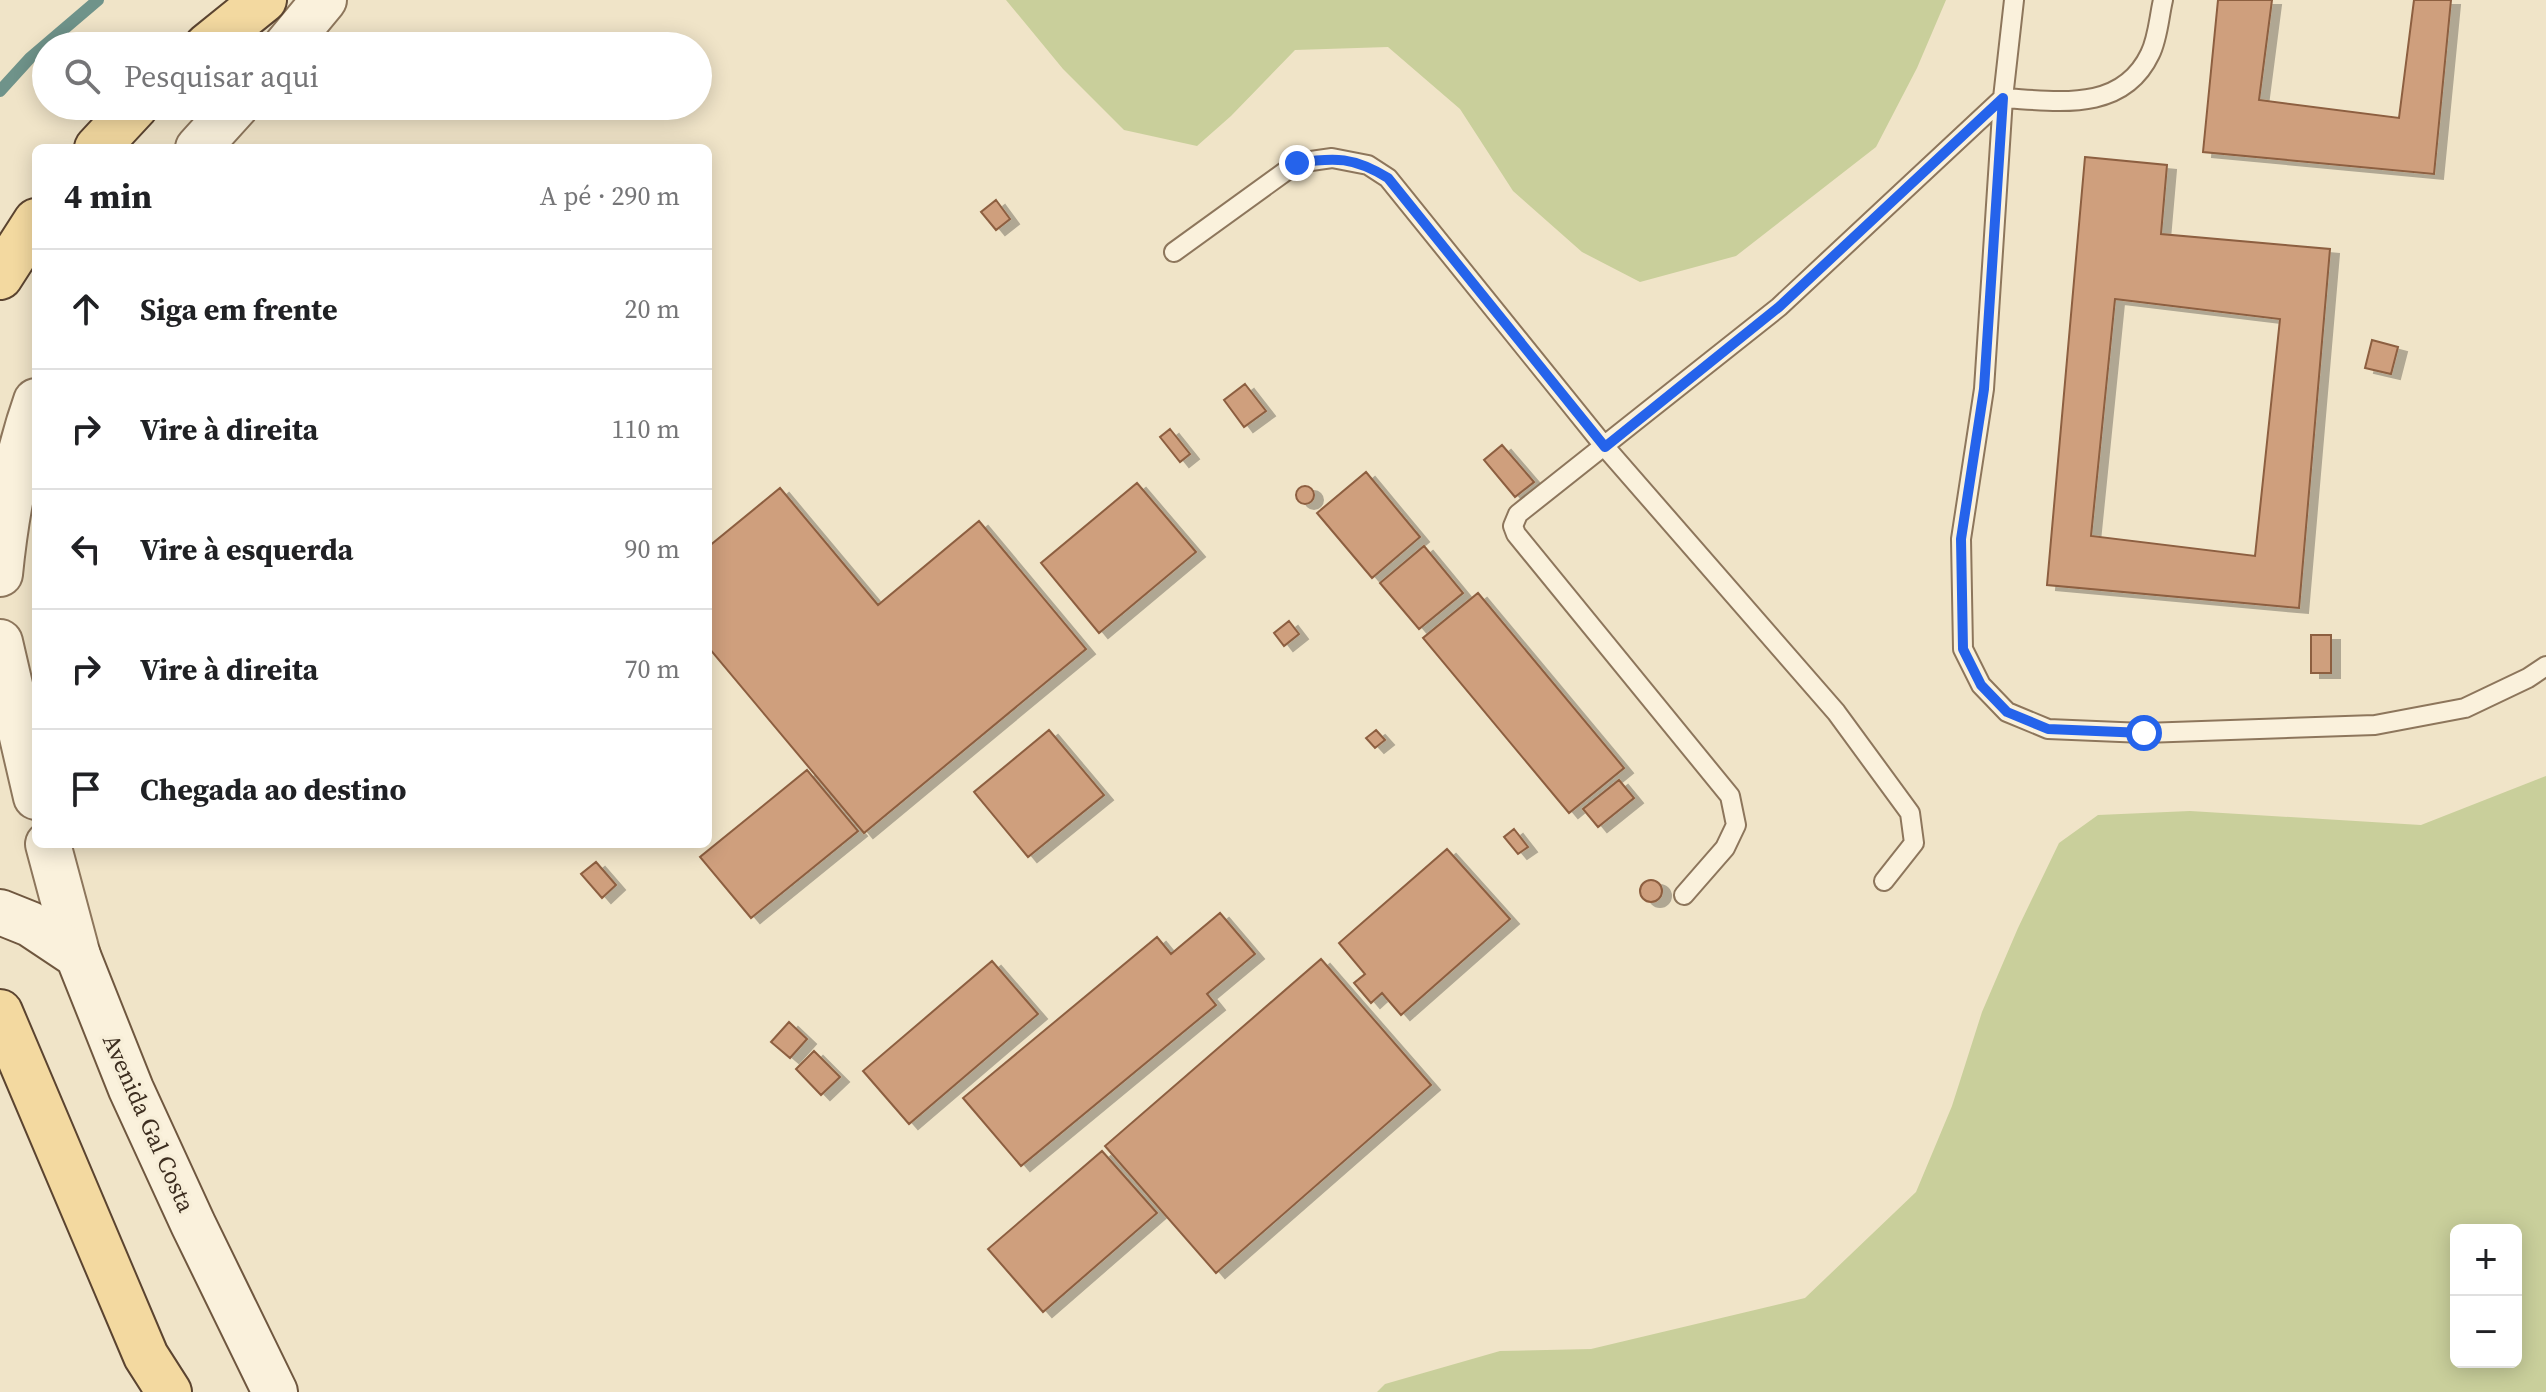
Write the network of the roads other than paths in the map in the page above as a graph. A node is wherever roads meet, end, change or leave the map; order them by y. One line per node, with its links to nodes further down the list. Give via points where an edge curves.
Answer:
1 (264, 0): 5 (main road)
2 (324, 0): 6 (street)
3 (2014, 0): 7 (lane)
4 (2163, 0): 7 (lane, via 2151,52 2135,78 2108,95 2076,101)
5 (224, 32)
6 (298, 32)
7 (2003, 98): 16 (lane, via 1779,307); 19 (lane, via 1984,389 1961,539 1963,649 1981,685 2007,712 2048,729 2144,733 2375,725 2465,708)
8 (123, 120): 10 (main road)
9 (223, 120): 11 (street)
10 (101, 144)
11 (202, 144)
12 (32, 227): 14 (main road)
13 (1174, 252): 16 (lane, via 1297,163 1332,158 1368,165 1388,178)
14 (0, 277)
15 (32, 415): 17 (street, via 14,476)
16 (1605, 447): 22 (lane, via 1836,712 1910,813 1914,843); 23 (lane, via 1518,514 1513,526 1730,796 1736,825 1725,848)
17 (0, 574)
18 (0, 642): 20 (street)
19 (2546, 666)
20 (32, 780)
21 (49, 848): 25 (street, Avenida Gal Costa)
22 (1884, 881)
23 (1684, 895)
24 (0, 912): 25 (street, via 30,924)
25 (78, 956): 28 (street, Avenida Gal Costa, via 150,1129)
26 (0, 1012): 27 (main road, via 146,1356)
27 (169, 1392)
28 (275, 1392)

